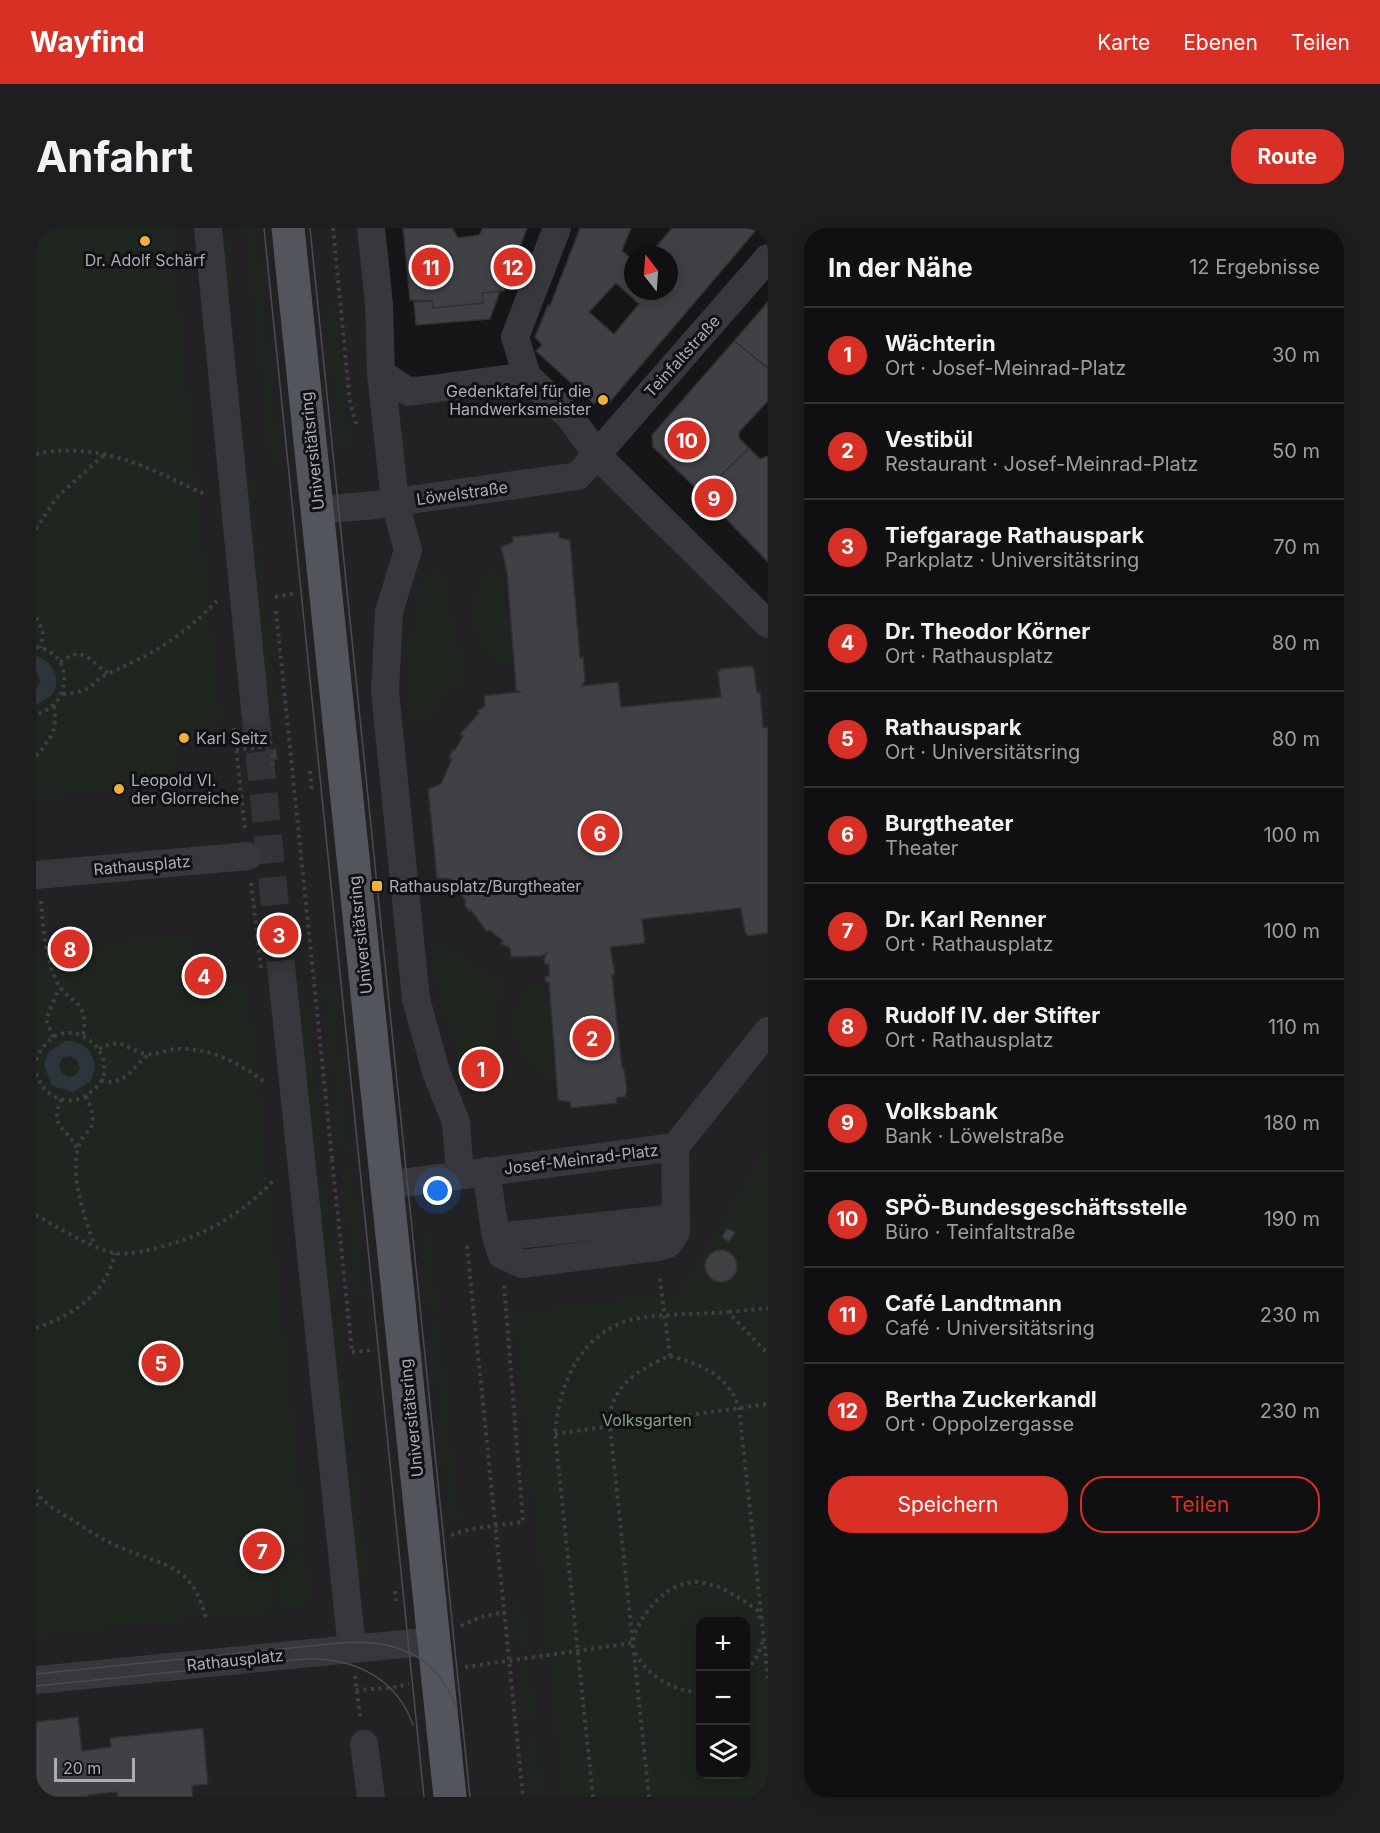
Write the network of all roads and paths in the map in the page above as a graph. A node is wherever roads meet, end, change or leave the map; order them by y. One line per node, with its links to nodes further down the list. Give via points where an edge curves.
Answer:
1 (208, 228): 28 (street)
2 (288, 228): 15 (main road, Universitätsring)
3 (333, 228): 9 (path, via 350,403)
4 (371, 228): 7 (street)
5 (557, 228): 8 (street, via 515,337)
6 (768, 258): 12 (street, Teinfaltstraße)
7 (381, 373): 8 (street, via 409,392); 14 (street)
8 (527, 376): 12 (street, via 570,417)
9 (358, 431)
10 (36, 454): 11 (path, via 71,449)
11 (105, 454): 13 (path, via 140,464); 16 (path, via 57,497)
12 (598, 456): 14 (street, Löwelstraße, via 578,477); 22 (street)
13 (211, 497)
14 (395, 502): 15 (street, Löwelstraße); 55 (street, via 408,550 389,612 385,692 416,999 436,1072)
15 (318, 510): 56 (main road, Universitätsring)
16 (36, 529)
17 (274, 586): 20 (path)
18 (296, 593): 20 (path)
19 (221, 596): 25 (path, via 169,644)
20 (275, 597): 57 (path, via 332,1158)
21 (36, 618): 23 (path, via 43,632)
22 (768, 624)
23 (38, 648): 24 (path, via 52,653)
24 (60, 662): 25 (path, via 75,653); 26 (path)
25 (111, 672): 26 (path, via 88,690)
26 (63, 694): 27 (path)
27 (54, 706): 29 (path); 33 (path, via 54,730)
28 (255, 710)
29 (36, 714)
30 (270, 742): 31 (path, via 271,746)
31 (236, 750)
32 (272, 755): 34 (path)
33 (36, 756)
34 (273, 771)
35 (310, 771): 36 (path)
36 (312, 793)
37 (248, 856): 38 (street, Rathausplatz)
38 (37, 874): 40 (path, via 45,951)
39 (283, 985): 57 (street)
40 (59, 988): 42 (path, via 82,1007 86,1020); 43 (path, via 46,1019)
41 (768, 1031): 52 (street, Josef-Meinrad-Platz)
42 (83, 1035): 43 (path, via 67,1032); 44 (path)
43 (53, 1037): 46 (path)
44 (99, 1049): 45 (path, via 122,1043); 48 (path, via 104,1067)
45 (148, 1054): 48 (path, via 126,1077); 49 (path, via 175,1049 211,1053 252,1072)
46 (36, 1060)
47 (36, 1074): 51 (path, via 48,1093)
48 (101, 1080): 50 (path)
49 (274, 1089)
50 (86, 1096): 51 (path); 53 (path, via 93,1120 91,1130)
51 (61, 1100): 53 (path, via 56,1119)
52 (675, 1147): 55 (street, Josef-Meinrad-Platz); 59 (street, Josef-Meinrad-Platz)
53 (77, 1149): 61 (path, via 79,1194)
54 (281, 1173): 64 (path, via 251,1203 201,1233 164,1247)
55 (473, 1173): 56 (street, Josef-Meinrad-Platz); 62 (street, Josef-Meinrad-Platz)
56 (387, 1185): 81 (main road, Universitätsring)
57 (303, 1195): 89 (street)
58 (36, 1215): 61 (path)
59 (675, 1218): 62 (street); 63 (street, Josef-Meinrad-Platz, via 672,1238 668,1244)
60 (466, 1238): 80 (path)
61 (94, 1245): 64 (path)
62 (499, 1246): 63 (street, via 522,1264); 80 (path, via 523,1522)
63 (657, 1247): 67 (path)
64 (115, 1253): 68 (path, via 111,1272 99,1290 57,1321)
65 (768, 1308): 66 (path)
66 (728, 1312): 67 (path); 71 (path)
67 (665, 1317): 72 (path); 76 (path, via 619,1324 595,1340 564,1385)
68 (36, 1328)
69 (375, 1350): 70 (path)
70 (352, 1352)
71 (768, 1354)
72 (670, 1356): 74 (path, via 707,1368 723,1380); 75 (path, via 643,1369 622,1388 612,1403)
73 (768, 1404): 74 (path)
74 (739, 1408): 75 (path); 86 (path)
75 (610, 1426): 76 (path); 88 (path)
76 (555, 1434): 90 (path)
77 (36, 1490): 78 (path)
78 (40, 1497): 79 (path); 85 (path, via 101,1539 180,1570 193,1585)
79 (36, 1506)
80 (496, 1525): 81 (path); 84 (path)
81 (425, 1543): 87 (main road, Universitätsring)
82 (395, 1591): 83 (path)
83 (396, 1601)
84 (505, 1612): 87 (path, via 480,1617); 91 (path)
85 (207, 1623)
86 (766, 1634): 88 (path, via 758,1611 742,1599 702,1582 682,1585 665,1594 641,1618); 92 (path); 93 (path)
87 (434, 1641): 89 (street, Rathausplatz); 98 (main road, Universitätsring)
88 (632, 1643): 90 (path); 95 (path, via 651,1674 687,1692); 101 (path)
89 (352, 1649): 94 (street, Rathausplatz); 96 (path)
90 (577, 1649): 91 (path); 100 (path)
91 (510, 1661): 99 (path)
92 (750, 1667)
93 (768, 1678)
94 (36, 1680)
95 (696, 1692)
96 (364, 1744): 97 (street)
97 (371, 1797)
98 (450, 1797)
99 (523, 1797)
100 (592, 1797)
101 (649, 1797)

